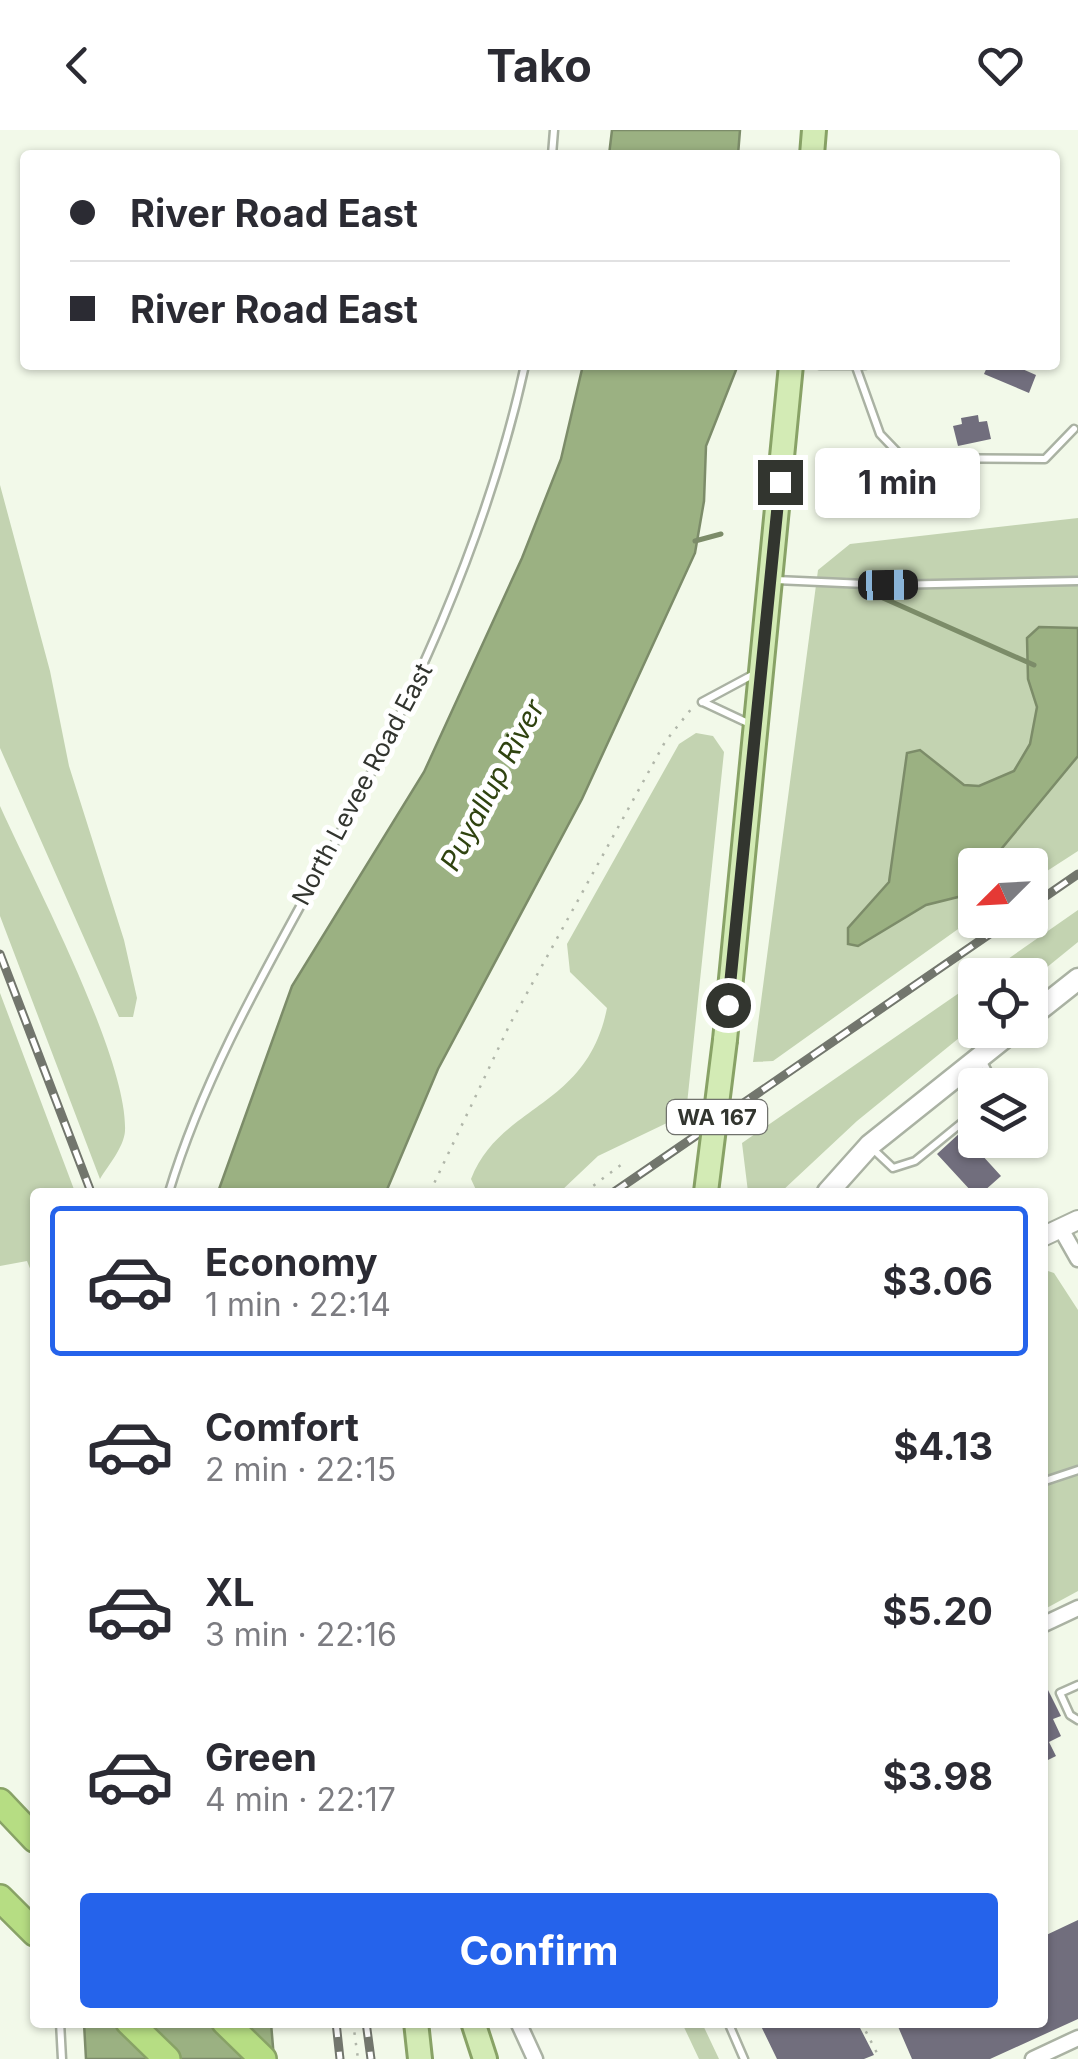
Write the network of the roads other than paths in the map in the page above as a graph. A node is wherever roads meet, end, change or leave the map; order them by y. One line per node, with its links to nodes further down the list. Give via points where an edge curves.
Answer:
1 (524, 370): 16 (lane, North Levee Road East, via 490,499 436,641 230,1040)
2 (791, 370): 5 (main road, WA 167)
3 (862, 370): 4 (lane, via 880,434 903,458 1045,459)
4 (1074, 429)
5 (770, 579): 6 (lane, via 888,585); 7 (main road, WA 167)
6 (1078, 581)
7 (761, 669): 8 (main road, WA 167); 8 (lane, via 702,702)
8 (755, 728): 17 (main road, WA 167, bridge)
9 (1078, 979): 10 (main road)
10 (1048, 1003)
11 (991, 1048): 12 (main road)
12 (980, 1057): 13 (lane); 15 (main road)
13 (986, 1068)
14 (958, 1126): 15 (lane, via 915,1160 893,1168)
15 (870, 1145): 18 (main road)
16 (172, 1188)
17 (706, 1188)
18 (832, 1188)
19 (1070, 1224): 20 (street)
20 (1078, 1258)
21 (1078, 1470): 22 (lane)
22 (1048, 1480)
23 (1078, 1608): 24 (street)
24 (1048, 1623)
25 (1078, 1685): 26 (lane, via 1060,1693)
26 (1078, 1720)
27 (0, 1802): 28 (highway)
28 (30, 1834)
29 (0, 1898): 30 (highway)
30 (30, 1928)
31 (60, 2028): 39 (lane)
32 (135, 2028): 40 (highway)
33 (231, 2028): 41 (highway)
34 (417, 2028): 42 (main road)
35 (475, 2028): 43 (main road)
36 (521, 2028): 44 (street)
37 (731, 2028): 45 (lane)
38 (1078, 2038): 46 (street)
39 (62, 2059)
40 (167, 2059)
41 (263, 2059)
42 (420, 2059)
43 (484, 2059)
44 (535, 2059)
45 (744, 2059)
46 (1033, 2059)

